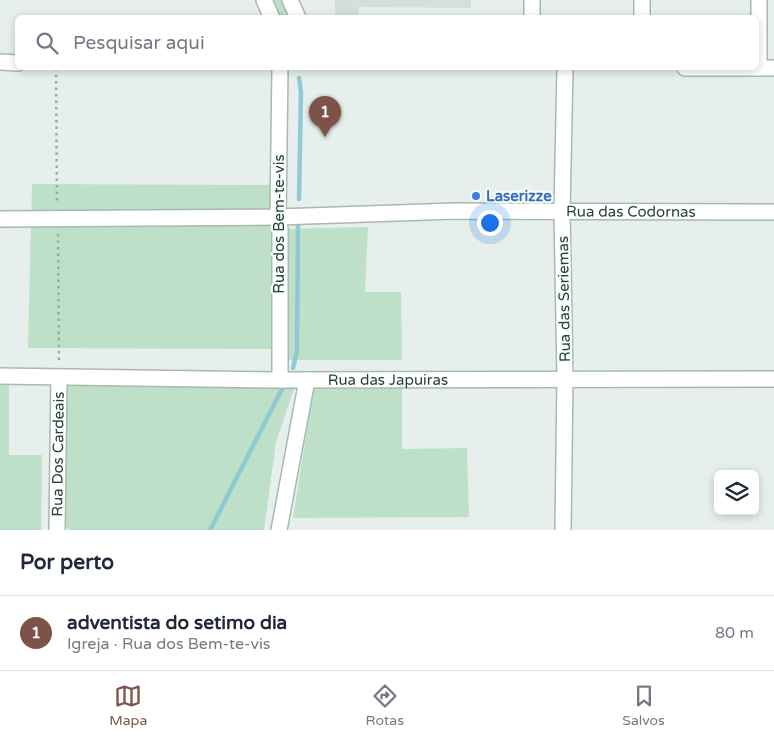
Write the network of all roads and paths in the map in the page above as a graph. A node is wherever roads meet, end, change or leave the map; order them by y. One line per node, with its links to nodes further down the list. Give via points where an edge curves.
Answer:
1 (264, 0): 6 (street)
2 (290, 0): 7 (street)
3 (532, 0): 8 (street)
4 (642, 0): 9 (street)
5 (759, 0): 12 (street)
6 (271, 15)
7 (297, 15)
8 (532, 15)
9 (642, 15)
10 (0, 62): 11 (street)
11 (15, 63)
12 (759, 68): 13 (street)
13 (774, 68)
14 (280, 70): 18 (street, Rua dos Bem-te-vis)
15 (565, 70): 16 (street, Rua das Seriemas)
16 (562, 211): 17 (street, Rua das Codornas); 18 (street, Rua das Codornas); 22 (street, Rua das Seriemas)
17 (774, 212)
18 (278, 217): 19 (street, Rua das Codornas); 24 (street, Rua dos Bem-te-vis)
19 (0, 219)
20 (0, 376): 21 (street, Rua das Japuiras)
21 (59, 377): 24 (street, Rua das Japuiras); 26 (street, Rua Dos Cardeais)
22 (565, 378): 23 (street, Rua das Japuiras); 25 (street, Rua das Japuiras); 28 (street, Rua das Seriemas)
23 (774, 379)
24 (280, 380): 25 (street, Rua das Japuiras)
25 (307, 380): 27 (street)
26 (57, 530)
27 (279, 530)
28 (563, 530)

